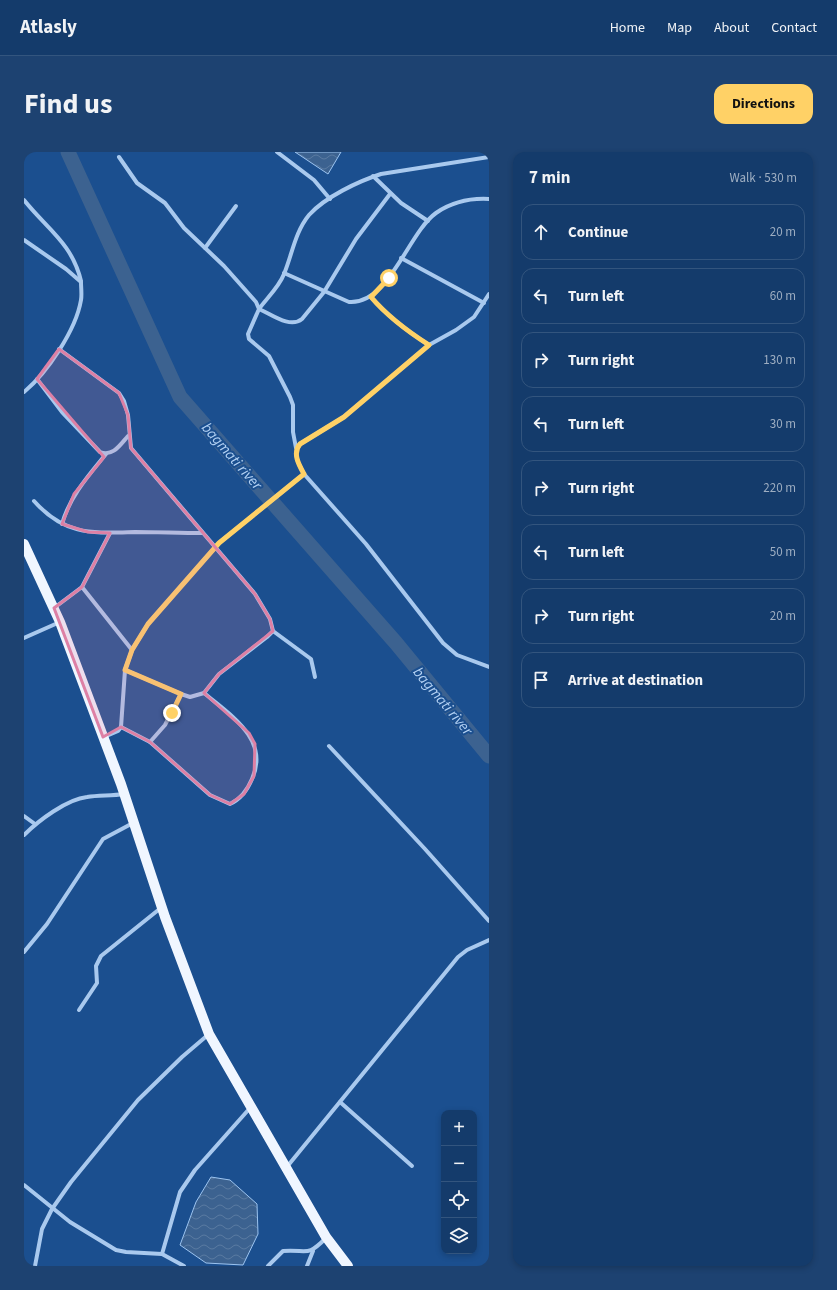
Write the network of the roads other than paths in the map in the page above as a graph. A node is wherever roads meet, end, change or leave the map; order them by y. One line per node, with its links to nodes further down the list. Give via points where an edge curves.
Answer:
1 (277, 152): 6 (street, via 314,180)
2 (489, 156): 4 (street)
3 (119, 157): 12 (street, via 137,183 165,203 184,228)
4 (373, 176): 5 (street); 6 (street)
5 (390, 194): 10 (street); 16 (street, via 356,239)
6 (330, 199): 14 (street, via 309,215 292,249)
7 (489, 199): 10 (street, via 475,198 456,202 436,213)
8 (24, 200): 15 (street, via 70,253)
9 (236, 206): 12 (street)
10 (428, 221): 13 (street)
11 (24, 240): 15 (street)
12 (205, 248): 20 (street, via 256,302)
13 (401, 258): 18 (street, via 389,278); 19 (street)
14 (284, 273): 16 (street); 20 (street)
15 (81, 282): 22 (street, via 78,312)
16 (324, 292): 18 (street, via 357,303); 20 (street, via 297,323 289,323)
17 (489, 294): 19 (street)
18 (371, 297): 21 (street, via 401,327)
19 (484, 303): 21 (street, via 474,317)
20 (259, 309): 26 (street, via 248,334 249,338 269,356 290,397 293,405 292,432)
21 (429, 345): 26 (street, via 344,417)
22 (59, 349): 23 (street); 25 (street, via 119,393 128,415)
23 (37, 379): 24 (street); 27 (street, via 62,412 100,452)
24 (24, 392)
25 (128, 436): 27 (street, via 113,452); 32 (street, via 130,448)
26 (296, 448): 28 (street, via 299,465)
27 (106, 454): 30 (street, via 74,494)
28 (304, 474): 34 (street); 41 (street, via 366,544 443,643 457,655)
29 (34, 501): 30 (street, via 44,512)
30 (62, 524): 31 (street, via 88,532)
31 (110, 533): 32 (street); 35 (street)
32 (202, 533): 34 (street)
33 (24, 544): 36 (main road)
34 (215, 548): 38 (street, via 255,594 270,619); 40 (street, via 148,624)
35 (82, 587): 36 (street); 40 (street)
36 (54, 608): 37 (main road)
37 (60, 622): 39 (street); 47 (main road)
38 (272, 631): 43 (street, via 311,659); 44 (street, via 219,674)
39 (24, 638)
40 (132, 650): 42 (street)
41 (489, 667)
42 (125, 670): 45 (street); 46 (street)
43 (315, 677)
44 (204, 693): 45 (street, via 190,697); 48 (street, via 249,733 255,744 254,776 237,801 230,804 210,795)
45 (181, 694): 48 (street, via 165,725)
46 (121, 727): 47 (street, via 118,731); 48 (street)
47 (103, 737): 50 (main road)
48 (150, 742)
49 (329, 746): 56 (street)
50 (124, 794): 52 (main road); 53 (street, via 75,800)
51 (24, 816): 53 (street)
52 (133, 823): 55 (main road); 58 (street, via 103,838 47,924)
53 (35, 824): 54 (street)
54 (24, 835)
55 (162, 906): 59 (street, via 97,961 97,983); 60 (main road)
56 (489, 921)
57 (489, 940): 61 (street, via 458,957)
58 (24, 952)
59 (79, 1010)
60 (209, 1034): 62 (main road); 66 (street, via 138,1100)
61 (340, 1102): 63 (street); 64 (street)
62 (250, 1107): 64 (main road); 69 (street, via 195,1170 180,1192)
63 (412, 1166)
64 (286, 1168): 67 (main road)
65 (24, 1185): 66 (street)
66 (52, 1209): 69 (street, via 116,1250); 70 (street, via 42,1229)
67 (326, 1237): 68 (street); 74 (main road)
68 (313, 1251): 72 (street, via 283,1251); 73 (street)
69 (162, 1254): 71 (street)
70 (34, 1266)
71 (184, 1266)
72 (268, 1266)
73 (307, 1266)
74 (348, 1266)

